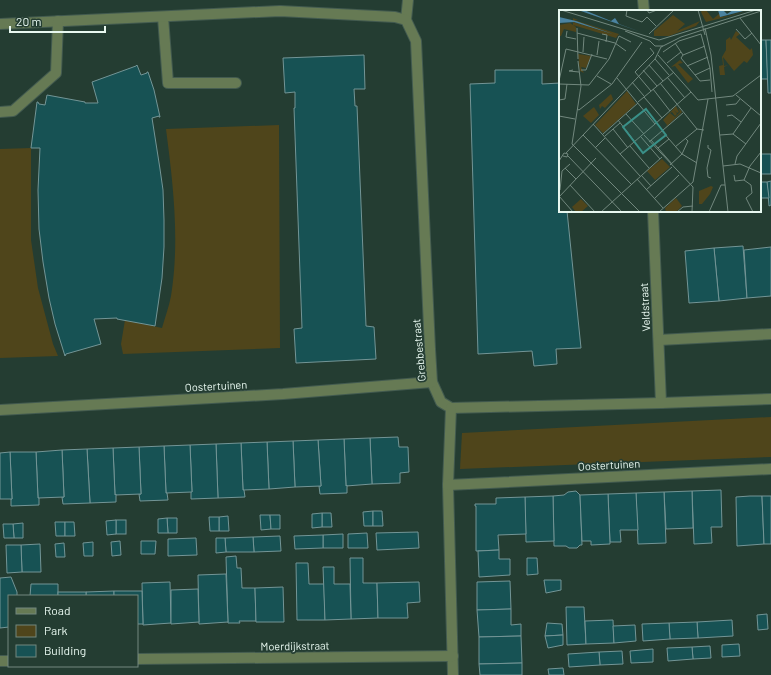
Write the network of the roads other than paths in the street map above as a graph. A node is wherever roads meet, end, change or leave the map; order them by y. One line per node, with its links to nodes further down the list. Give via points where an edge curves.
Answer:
1 (408, 0): 5 (street)
2 (643, 0): 3 (street)
3 (644, 10)
4 (163, 16): 5 (street, via 280,11); 6 (street); 8 (street, via 168,83)
5 (406, 20): 13 (street, Grebbestraat, via 416,41)
6 (58, 21): 7 (street); 9 (street, via 56,73 13,111)
7 (0, 24)
8 (236, 83)
9 (0, 112)
10 (652, 212): 12 (street, Veldstraat)
11 (771, 334): 12 (street)
12 (659, 340): 15 (street, Veldstraat)
13 (432, 382): 16 (street, Grebbestraat, via 441,402); 17 (street, Oostertuinen, via 283,394)
14 (771, 399): 15 (street)
15 (661, 403): 16 (street)
16 (451, 408): 19 (street)
17 (0, 410)
18 (771, 469): 19 (street, Oostertuinen)
19 (448, 485): 20 (street)
20 (453, 656): 21 (street, Moerdijkstraat); 22 (street)
21 (138, 659)
22 (454, 675)

